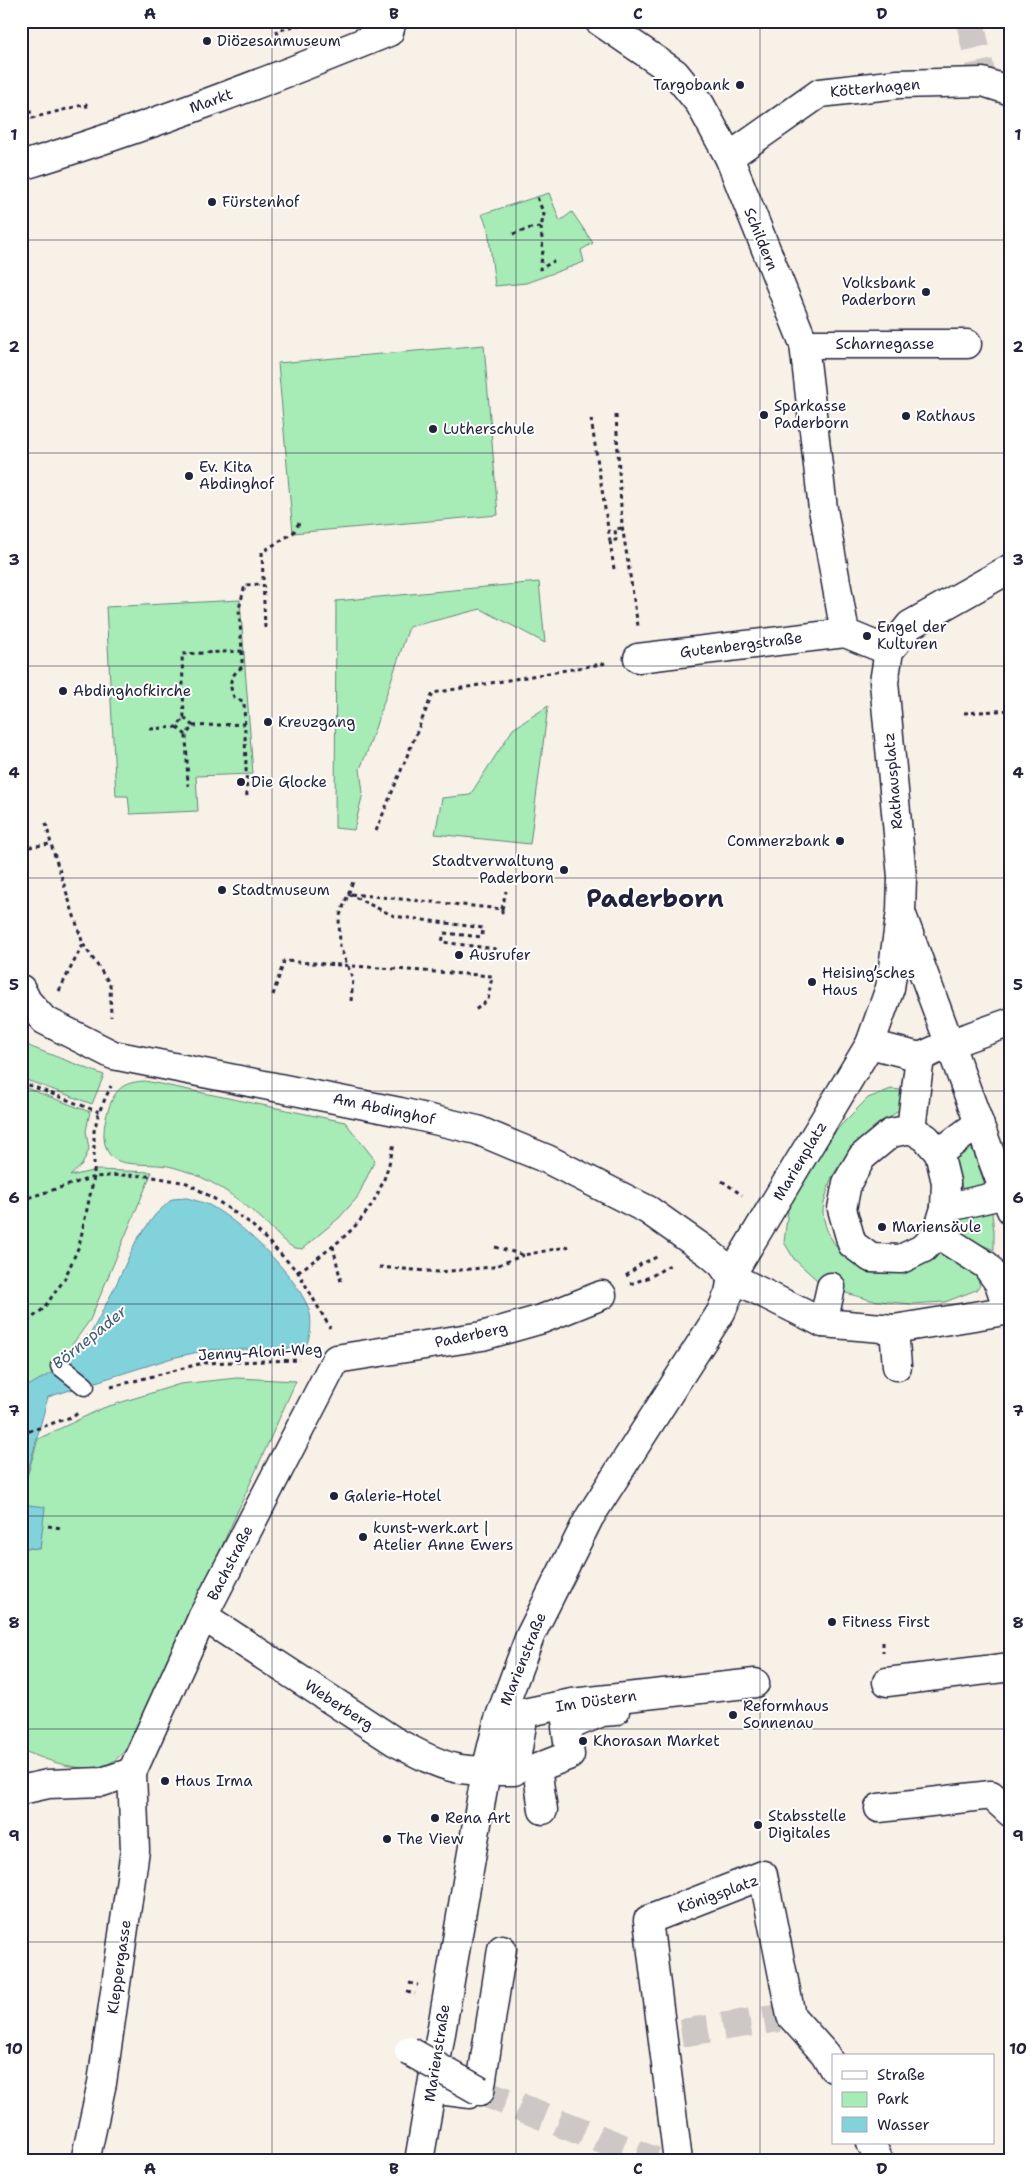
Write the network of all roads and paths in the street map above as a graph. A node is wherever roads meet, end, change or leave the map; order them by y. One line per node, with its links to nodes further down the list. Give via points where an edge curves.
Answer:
1 (312, 21): 4 (path)
2 (392, 21): 7 (street, Markt, via 389,32 314,63)
3 (599, 22): 8 (street, Schildern, via 675,73 700,104)
4 (286, 29)
5 (21, 78): 7 (path, via 32,118 86,104)
6 (1011, 91): 8 (street, Kötterhagen, via 983,82 898,84 820,94)
7 (96, 143): 9 (street, Markt)
8 (729, 157): 14 (street, Schildern)
9 (21, 166)
10 (536, 195): 11 (path, via 544,214)
11 (542, 227): 12 (path); 13 (path, via 540,269)
12 (513, 234)
13 (554, 261)
14 (804, 344): 15 (street, Scharnegasse); 26 (street, Schildern, via 823,509)
15 (967, 344)
16 (616, 415): 19 (path)
17 (591, 418): 20 (path)
18 (298, 523): 23 (path, via 293,533 262,552)
19 (622, 528): 20 (path, via 615,529 616,540); 24 (path)
20 (610, 541): 22 (path)
21 (1011, 568): 28 (street, Rathausplatz, via 910,624)
22 (614, 569)
23 (262, 584): 25 (path); 27 (path, via 245,585 239,608)
24 (638, 626)
25 (264, 628)
26 (845, 633): 28 (street); 29 (street, Gutenbergstraße)
27 (242, 651): 32 (path, via 182,654); 33 (path, via 242,667 232,675 230,686 234,697 244,702)
28 (889, 651): 48 (street, Rathausplatz, via 884,682 902,877)
29 (638, 658): 41 (path, via 433,693)
30 (1011, 710): 31 (path)
31 (964, 713)
32 (184, 718): 34 (path); 35 (path)
33 (244, 724): 34 (path); 39 (path)
34 (193, 726): 37 (path)
35 (177, 727): 36 (path); 37 (path)
36 (150, 728)
37 (186, 736): 38 (path)
38 (188, 786)
39 (247, 800)
40 (46, 823): 42 (path)
41 (376, 831)
42 (51, 844): 43 (path); 50 (path)
43 (21, 848)
44 (354, 879): 46 (path)
45 (506, 891): 47 (path)
46 (348, 894): 47 (path); 51 (path, via 394,916 483,928 482,937 444,933 442,942); 52 (path, via 339,918 340,947)
47 (502, 909): 49 (path)
48 (901, 911): 60 (street, Marienplatz, via 890,988); 61 (street)
49 (502, 914)
50 (83, 944): 53 (path); 58 (path)
51 (496, 949)
52 (348, 966): 55 (path, via 284,961); 56 (path, via 353,979); 57 (path, via 492,976 488,1000)
53 (110, 984)
54 (21, 989): 58 (street, Am Abdinghof)
55 (273, 995)
56 (352, 1001)
57 (474, 1011)
58 (44, 1020): 63 (street, Am Abdinghof)
59 (1011, 1022): 61 (street)
60 (870, 1044): 62 (street); 84 (street, Marienplatz)
61 (949, 1044): 62 (street); 66 (street)
62 (920, 1057): 67 (street)
63 (124, 1058): 65 (path); 75 (street, Am Abdinghof, via 477,1130 547,1159 630,1200)
64 (21, 1082): 65 (path)
65 (99, 1112): 71 (path, via 94,1131)
66 (979, 1124): 68 (street); 69 (street)
67 (911, 1129): 68 (street, via 926,1138); 74 (street, via 891,1133 862,1157 847,1183 842,1209 849,1251 871,1258 901,1259 924,1248)
68 (938, 1153): 74 (street, via 946,1182)
69 (1002, 1158): 73 (street)
70 (390, 1163): 76 (path, via 373,1206)
71 (94, 1177): 72 (path); 82 (path, via 148,1176 187,1183 250,1223); 90 (path, via 79,1246 64,1280 43,1308)
72 (21, 1200)
73 (1008, 1202): 74 (street)
74 (941, 1221): 88 (street, via 986,1265 999,1283)
75 (680, 1233): 84 (street, Am Abdinghof, via 722,1264); 87 (path, via 665,1253 641,1264)
76 (333, 1246): 82 (path); 85 (path)
77 (571, 1246): 79 (path)
78 (495, 1247): 79 (path)
79 (524, 1255): 80 (path, via 493,1267 439,1272)
80 (379, 1267)
81 (662, 1270): 83 (path)
82 (298, 1272): 92 (path, via 330,1327)
83 (650, 1277)
84 (731, 1277): 89 (street); 104 (street, Marienstraße, via 721,1312 589,1518 538,1620 498,1722)
85 (341, 1282)
86 (832, 1287): 89 (street)
87 (602, 1295): 92 (street, Paderberg, via 542,1319 482,1336)
88 (1010, 1310): 91 (street)
89 (812, 1317): 91 (street)
90 (21, 1327)
91 (894, 1329): 94 (street)
92 (336, 1359): 96 (path, Jenny-Aloni-Weg, via 203,1363); 101 (street, Bachstraße)
93 (60, 1366): 95 (lane)
94 (896, 1366)
95 (85, 1386)
96 (110, 1387)
97 (81, 1410): 98 (path, via 74,1416)
98 (21, 1434)
99 (48, 1526): 100 (path)
100 (61, 1528)
101 (203, 1616): 104 (street, Weberberg, via 416,1753 454,1768); 105 (street, Bachstraße)
102 (1011, 1667): 103 (street)
103 (888, 1682)
104 (486, 1771): 108 (street, Im Düstern, via 514,1772 524,1713 572,1703 756,1689 602,1712 566,1727 570,1754 537,1768); 115 (street, Marienstraße)
105 (132, 1772): 106 (street, via 102,1782 48,1784); 118 (street, Kleppergasse, via 135,1850 102,2083)
106 (21, 1790)
107 (879, 1808): 109 (street, via 992,1795)
108 (544, 1810)
109 (1011, 1812)
110 (502, 1949): 116 (street)
111 (407, 1992): 112 (path)
112 (415, 1994)
113 (409, 2051): 116 (street, bridge)
114 (832, 2066): 120 (street, Königsplatz, via 825,2054 785,2017 763,1875 648,1920 671,2035)
115 (430, 2094): 116 (lane); 119 (street, Marienstraße)
116 (475, 2095)
117 (871, 2144): 121 (street)
118 (85, 2161)
119 (419, 2161)
120 (678, 2161)
121 (879, 2161)

